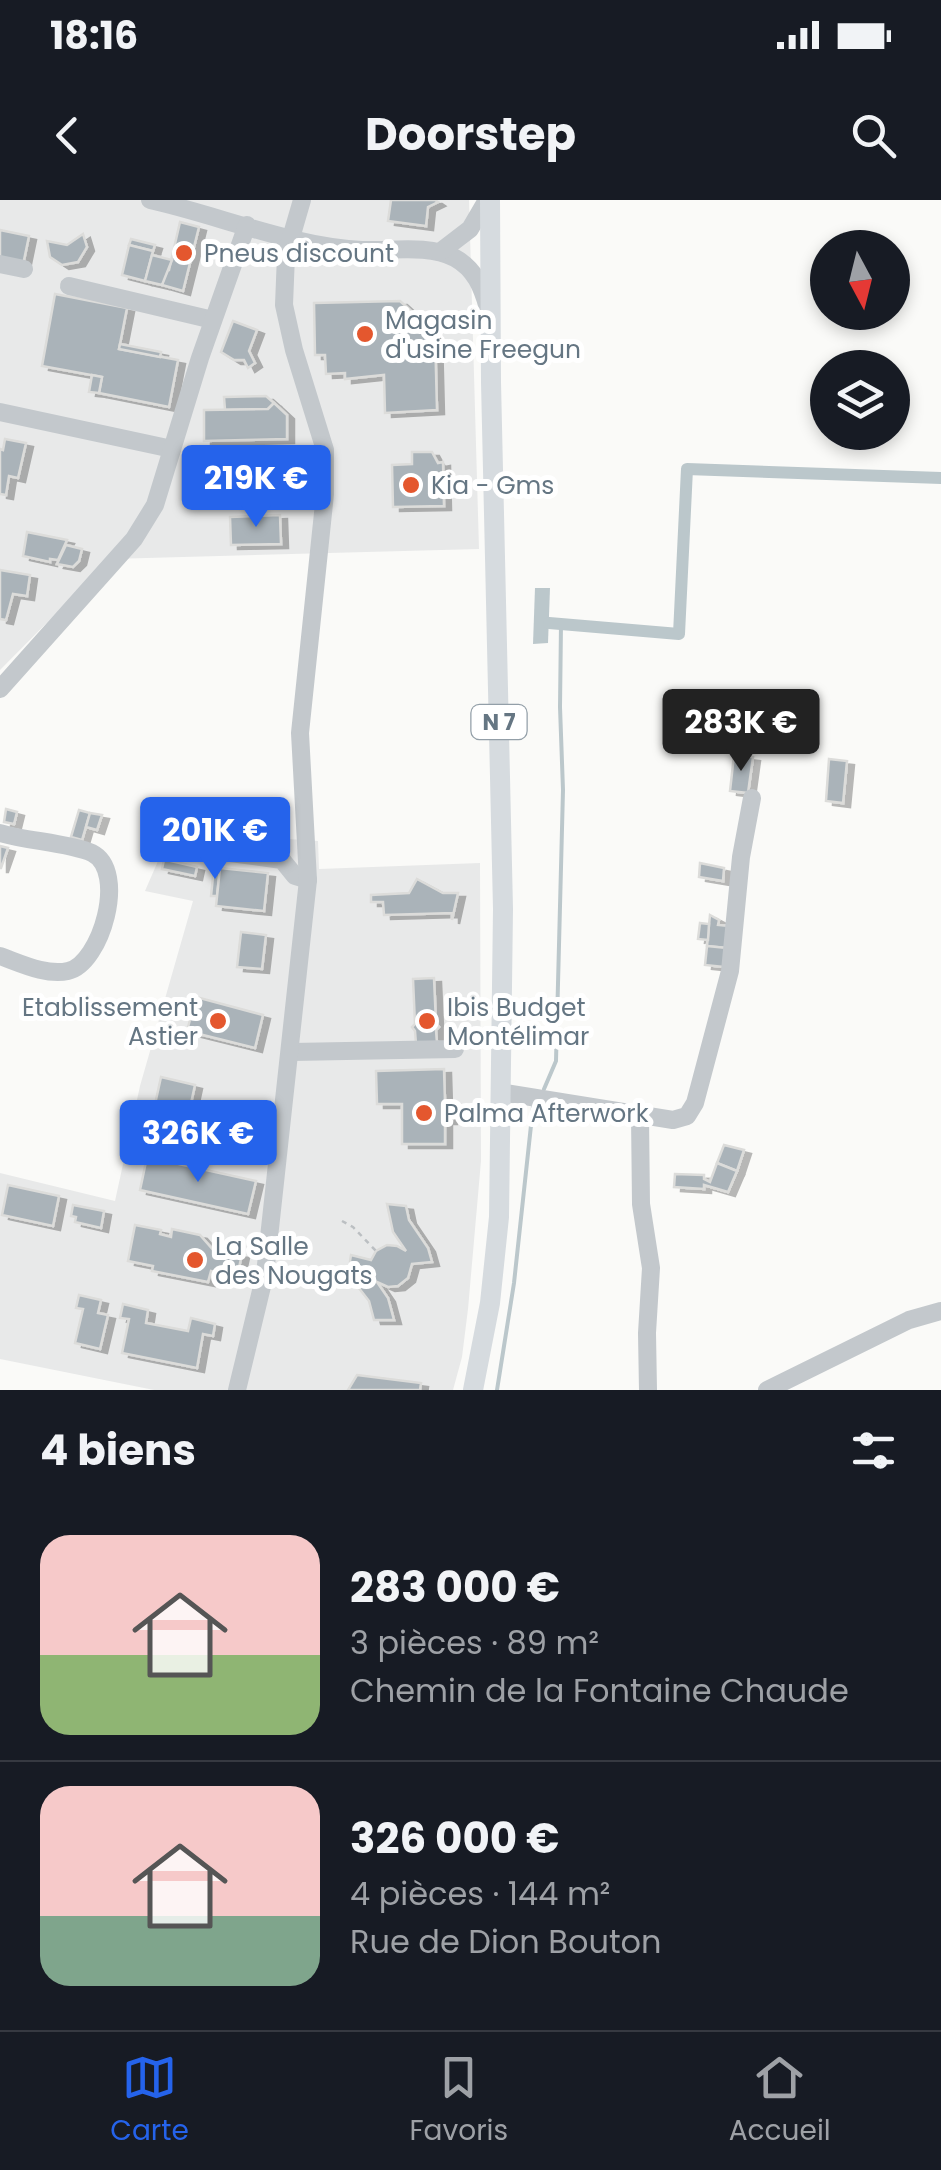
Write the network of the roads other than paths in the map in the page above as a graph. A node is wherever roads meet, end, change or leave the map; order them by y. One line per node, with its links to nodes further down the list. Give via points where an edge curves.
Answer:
1 (150, 200): 4 (street)
2 (302, 200): 5 (street)
3 (488, 200): 6 (street, via 470,229); 10 (main road, N 7)
4 (247, 224): 5 (street); 11 (street)
5 (292, 238): 6 (street, via 357,250); 18 (street, via 284,304 325,450 300,733)
6 (440, 252): 10 (street, via 469,268)
7 (0, 264): 8 (street)
8 (24, 269)
9 (69, 286): 11 (street)
10 (491, 315): 22 (main road, N 7, via 503,909)
11 (213, 320): 13 (street)
12 (0, 412): 13 (street)
13 (172, 450): 14 (street, via 155,505 134,539)
14 (4, 679)
15 (752, 798): 23 (street, via 730,971 695,1103 687,1116 673,1120)
16 (0, 833): 19 (street, via 94,854 110,882 91,957 81,964 48,972)
17 (223, 852): 18 (street, via 282,860)
18 (308, 880): 21 (street)
19 (0, 956)
20 (455, 1049): 21 (street)
21 (292, 1052): 25 (street, via 265,1274)
22 (500, 1092): 23 (street); 26 (main road, N 7, via 499,1217)
23 (640, 1116): 27 (street, via 641,1204 651,1268)
24 (941, 1312): 28 (street, via 909,1320)
25 (237, 1390)
26 (472, 1390)
27 (648, 1390)
28 (767, 1390)

